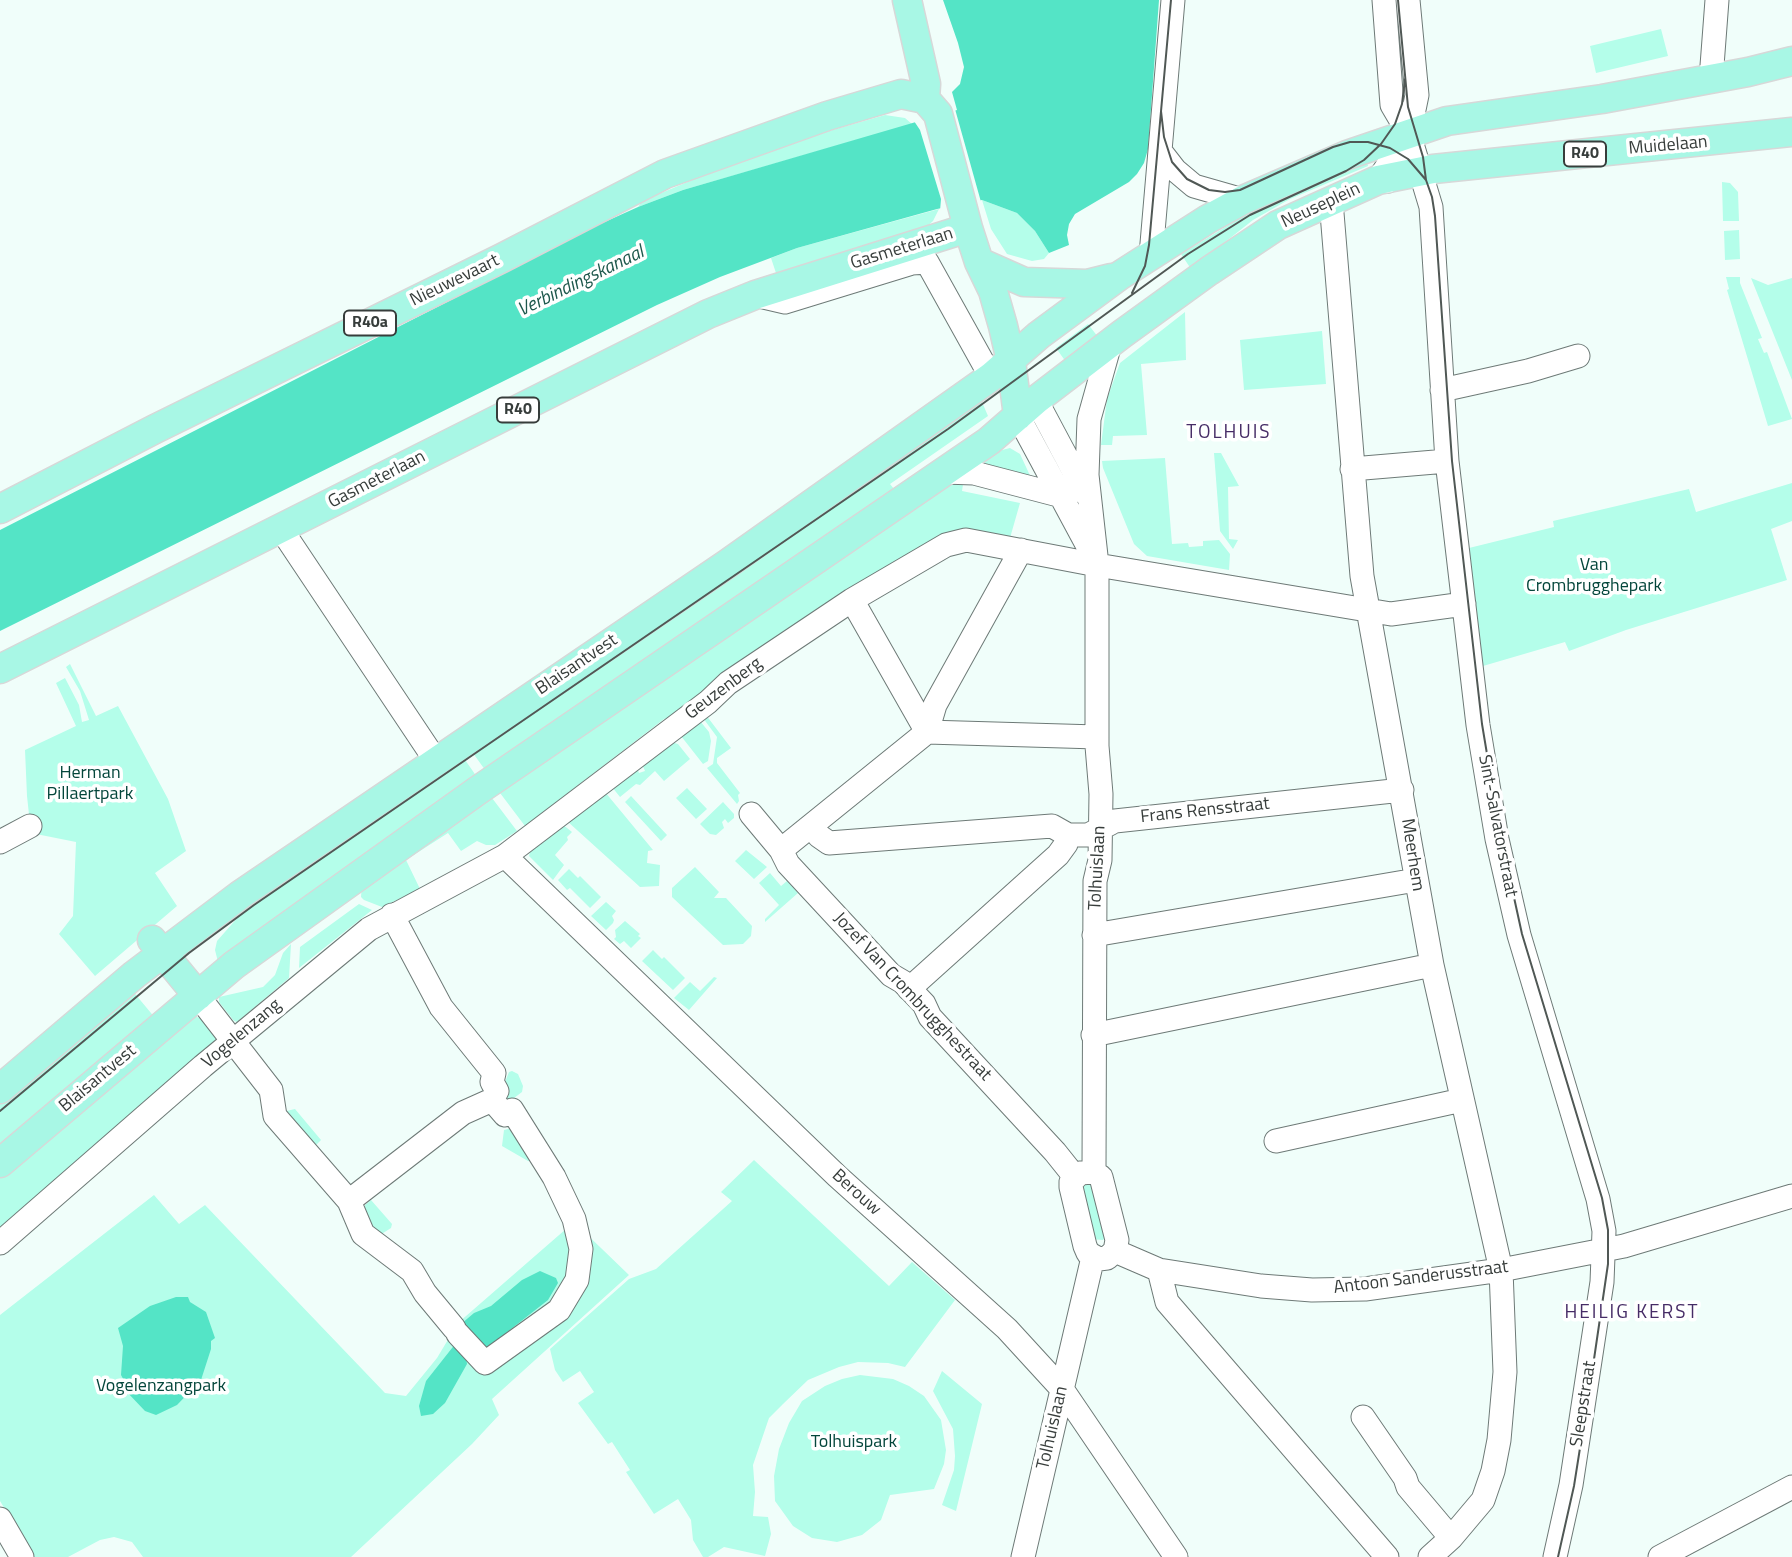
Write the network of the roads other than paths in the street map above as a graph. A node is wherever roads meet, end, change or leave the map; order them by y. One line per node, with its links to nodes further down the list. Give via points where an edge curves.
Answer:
1 (907, 0): 8 (main road)
2 (1173, 0): 11 (street)
3 (1384, 0): 10 (street, via 1392,105)
4 (1408, 0): 10 (street, via 1417,95)
5 (1717, 0): 7 (street)
6 (1792, 61): 7 (main road)
7 (1711, 79): 10 (main road, via 1447,121)
8 (932, 107): 16 (main road); 31 (main road, Nieuwevaart / R40a, via 901,94 665,174)
9 (1792, 132): 12 (main road, Muidelaan / R40)
10 (1409, 134): 12 (street, Sint-Salvatorstraat); 13 (street, Neuseplein); 14 (main road, Neuseplein, via 1356,150)
11 (1161, 152): 14 (street, via 1194,186); 17 (street)
12 (1422, 179): 13 (main road, Muidelaan / R40); 24 (street, Sint-Salvatorstraat, via 1431,211)
13 (1378, 180): 15 (main road, Neuseplein / R40)
14 (1243, 201): 17 (main road, Neuseplein)
15 (1331, 201): 21 (main road, Neuseplein / R40, via 1268,231); 27 (street, Meerhem)
16 (965, 217): 18 (main road); 20 (main road, Gasmeterlaan / R40)
17 (1151, 255): 19 (main road, Neuseplein)
18 (979, 262): 19 (main road, Neuseplein, via 1024,282 1087,284); 23 (main road, via 993,291)
19 (1119, 276): 23 (main road, Neuseplein)
20 (755, 295): 23 (street, Gasmeterlaan, via 785,302 927,262); 32 (main road, Gasmeterlaan / R40, via 686,325)
21 (1110, 344): 25 (main road, Neuseplein / R40); 30 (street, via 1089,419)
22 (1578, 356): 24 (street)
23 (1001, 369): 25 (main road); 41 (main road, Blaisantvest, via 727,564)
24 (1443, 390): 26 (street, Sint-Salvatorstraat)
25 (1027, 408): 28 (main road, Blaisantvest); 29 (street); 30 (street)
26 (1447, 461): 27 (street); 36 (street, Sint-Salvatorstraat)
27 (1352, 469): 37 (street, Meerhem)
28 (943, 472): 29 (street, via 974,474); 57 (main road, Blaisantvest, via 379,860)
29 (1062, 496): 34 (street)
30 (1090, 503): 34 (street)
31 (0, 509)
32 (281, 528): 38 (main road, Gasmeterlaan / R40); 41 (street)
33 (1021, 550): 34 (street); 35 (street, Geuzenberg, via 956,541); 39 (street, via 936,705)
34 (1097, 565): 37 (street); 40 (street, Tolhuislaan)
35 (852, 600): 39 (street); 50 (street, Geuzenberg, via 728,683)
36 (1464, 604): 37 (street, via 1391,614); 69 (street, Sint-Salvatorstraat, via 1478,725 1504,873 1598,1199)
37 (1369, 609): 42 (street, Meerhem)
38 (0, 669)
39 (927, 732): 40 (street); 45 (street)
40 (1097, 737): 46 (street, Tolhuislaan)
41 (436, 761): 54 (main road, Blaisantvest)
42 (1402, 790): 46 (street, Frans Rensstraat, via 1115,821); 51 (street, Meerhem)
43 (751, 814): 49 (street, Jozef Van Crombrugghestraat)
44 (30, 826): 48 (street)
45 (811, 826): 47 (street, Frans Rensstraat, via 829,843 1052,826); 49 (street)
46 (1101, 829): 47 (street, Frans Rensstraat, via 1088,835); 53 (street, Tolhuislaan)
47 (1068, 835): 56 (street, via 1058,855)
48 (0, 842)
49 (781, 850): 56 (street, Jozef Van Crombrugghestraat, via 788,864)
50 (505, 856): 52 (street, Vogelenzang); 73 (street, Berouw, via 837,1176 1007,1329)
51 (1416, 880): 53 (street); 55 (street, Meerhem)
52 (392, 915): 59 (street, Vogelenzang); 61 (street, via 441,1007 494,1073 497,1091)
53 (1094, 935): 58 (street, Tolhuislaan)
54 (157, 946): 57 (main road); 60 (main road, Blaisantvest)
55 (1432, 965): 58 (street); 62 (street, Meerhem)
56 (909, 989): 65 (street, Jozef Van Crombrugghestraat, via 1055,1152)
57 (198, 996): 59 (street); 64 (main road, Blaisantvest)
58 (1094, 1035): 65 (street, Tolhuislaan)
59 (233, 1041): 67 (street, via 271,1090 275,1116); 68 (street, Vogelenzang)
60 (3, 1078)
61 (492, 1100): 67 (street, via 463,1113); 67 (street, via 505,1115 512,1110 554,1177 574,1219 581,1249 576,1280 559,1310 485,1363 425,1293 412,1270 363,1234)
62 (1462, 1100): 63 (street); 72 (street, Meerhem)
63 (1276, 1141)
64 (0, 1163)
65 (1084, 1175): 70 (street, Tolhuislaan, via 1101,1177 1116,1235); 70 (street, Tolhuislaan, via 1071,1182 1071,1187 1085,1246)
66 (1792, 1196): 69 (street, Antoon Sanderusstraat)
67 (349, 1200)
68 (0, 1243)
69 (1605, 1250): 72 (street, Antoon Sanderusstraat); 83 (street, Sleepstraat, via 1571,1485)
70 (1104, 1254): 71 (street, Antoon Sanderusstraat); 73 (street, Tolhuislaan)
71 (1159, 1270): 72 (street, Antoon Sanderusstraat, via 1312,1290 1365,1289); 81 (street, via 1167,1302)
72 (1501, 1270): 77 (street, Meerhem, via 1506,1372 1497,1451 1483,1500)
73 (1062, 1389): 79 (street, Tolhuislaan); 80 (street, Berouw)
74 (1363, 1417): 77 (street, via 1408,1487)
75 (1792, 1487): 84 (street)
76 (0, 1519): 78 (street)
77 (1451, 1538): 82 (street, Meerhem)
78 (22, 1557)
79 (1023, 1557)
80 (1176, 1557)
81 (1387, 1557)
82 (1430, 1557)
83 (1555, 1557)
84 (1660, 1557)

